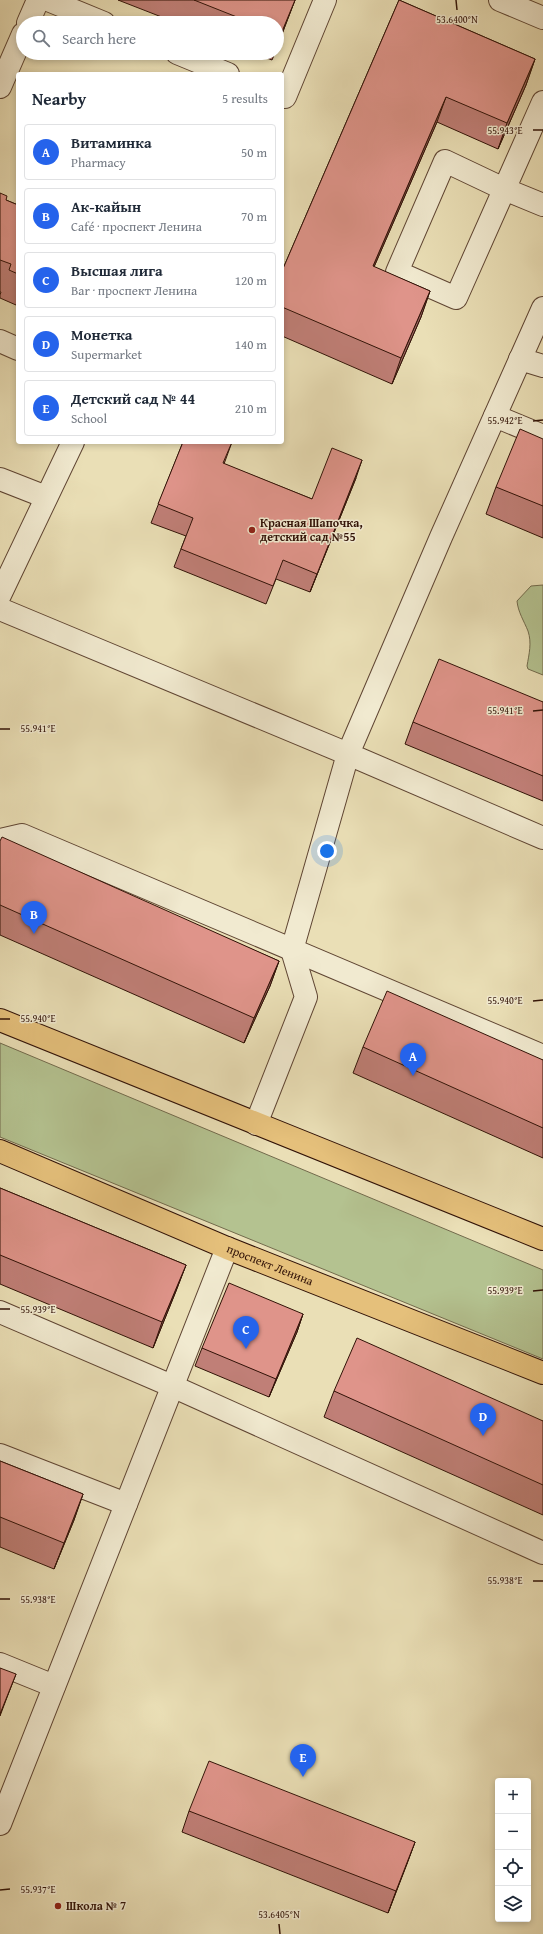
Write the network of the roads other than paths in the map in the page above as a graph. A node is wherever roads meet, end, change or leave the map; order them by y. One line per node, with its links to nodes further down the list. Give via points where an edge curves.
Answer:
1 (38, 0): 5 (street)
2 (48, 0): 6 (street)
3 (325, 0): 12 (street)
4 (500, 0): 7 (street)
5 (31, 16)
6 (87, 16)
7 (543, 18)
8 (16, 50): 11 (street)
9 (194, 60): 10 (street)
10 (223, 72)
11 (0, 87)
12 (284, 97)
13 (543, 102): 14 (street)
14 (504, 189): 14 (street, via 445,161 397,272 456,298); 15 (street)
15 (543, 205)
16 (543, 308): 19 (street)
17 (0, 341): 18 (street)
18 (16, 348)
19 (520, 360): 20 (street); 21 (street)
20 (543, 366)
21 (495, 416): 22 (street); 28 (street)
22 (543, 436)
23 (72, 444): 25 (street)
24 (0, 479): 25 (street)
25 (46, 497): 26 (street)
26 (0, 595)
27 (0, 609): 28 (street)
28 (348, 754): 29 (street); 31 (street)
29 (543, 838)
30 (0, 840): 31 (street, via 22,836)
31 (292, 950): 33 (street); 34 (street, via 306,997)
32 (0, 1020): 34 (main road)
33 (543, 1056)
34 (256, 1124): 36 (main road)
35 (0, 1152): 37 (main road, проспект Ленина)
36 (543, 1239)
37 (227, 1248): 39 (main road, проспект Ленина); 40 (street)
38 (0, 1312): 40 (street)
39 (543, 1373)
40 (172, 1386): 42 (street); 43 (street)
41 (0, 1455): 42 (street)
42 (126, 1504): 45 (street)
43 (543, 1553)
44 (0, 1664): 45 (street)
45 (54, 1686): 46 (street)
46 (7, 1786): 47 (street)
47 (0, 1824)

